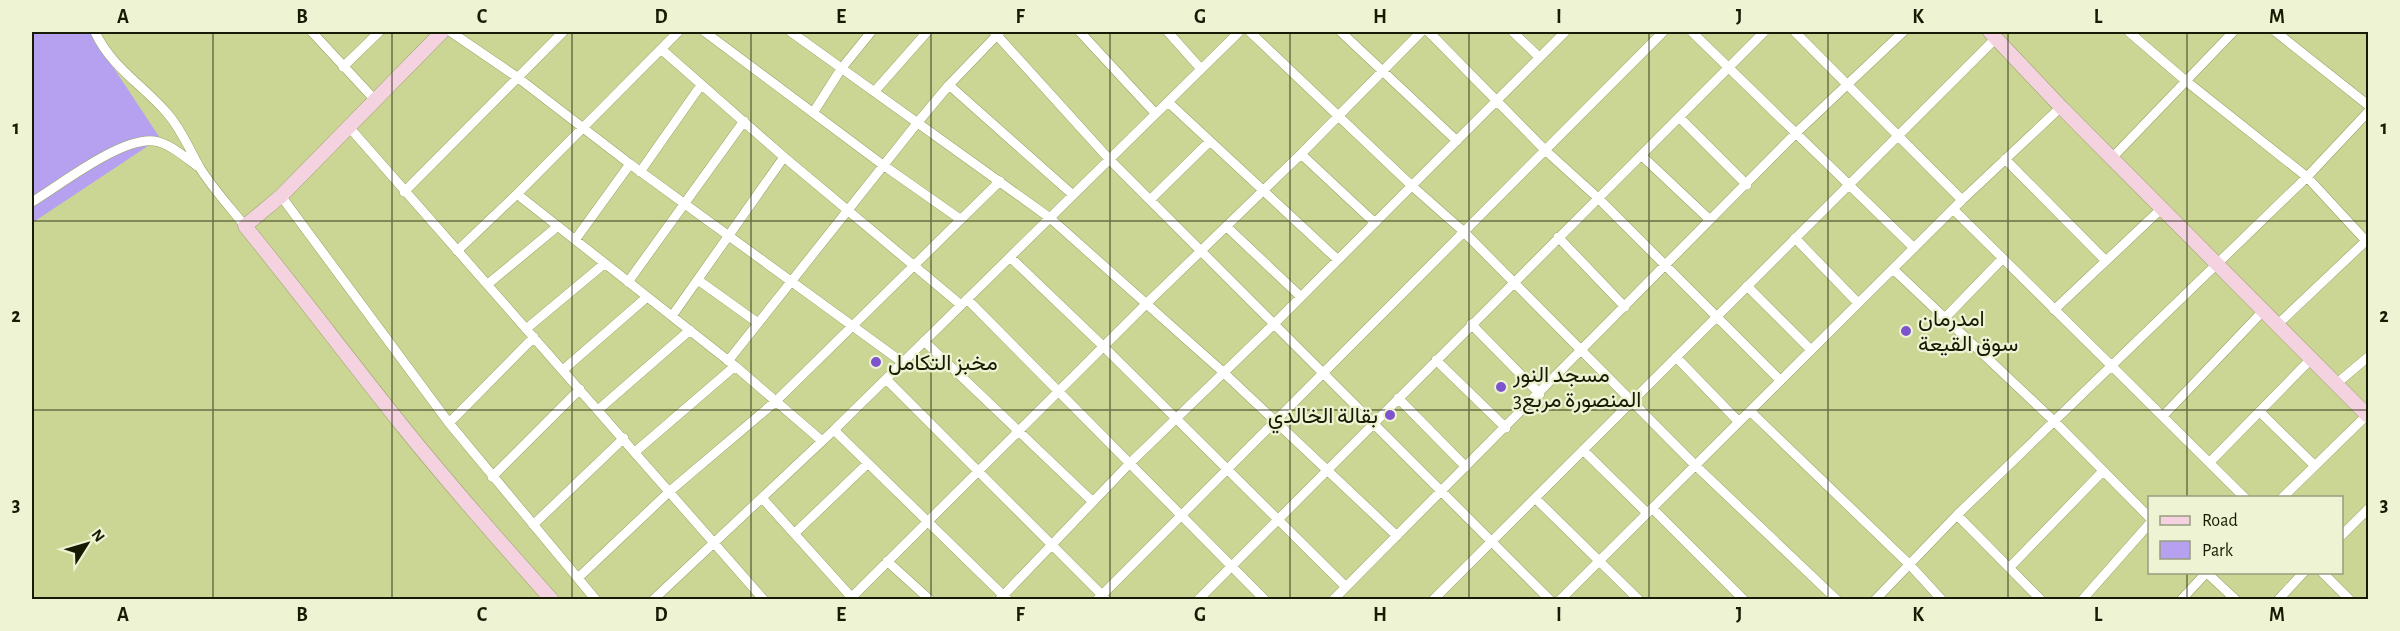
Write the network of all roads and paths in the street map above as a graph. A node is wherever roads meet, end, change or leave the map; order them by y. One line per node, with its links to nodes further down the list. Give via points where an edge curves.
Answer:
1 (94, 32): 73 (street, via 117,66 167,112)
2 (312, 32): 35 (street)
3 (379, 32): 35 (street)
4 (442, 32): 46 (street)
5 (451, 32): 40 (street)
6 (563, 32): 40 (street)
7 (678, 32): 33 (street)
8 (705, 32): 52 (street)
9 (791, 32): 37 (street)
10 (871, 32): 37 (street)
11 (927, 32): 45 (street)
12 (997, 32): 43 (street); 69 (street)
13 (1080, 32): 53 (street)
14 (1168, 32): 38 (street)
15 (1239, 32): 38 (street)
16 (1250, 32): 54 (street)
17 (1341, 32): 39 (street)
18 (1421, 32): 39 (street)
19 (1429, 32): 47 (street)
20 (1513, 32): 34 (street)
21 (1564, 32): 34 (street)
22 (1663, 32): 64 (street)
23 (1692, 32): 36 (street)
24 (1764, 32): 36 (street)
25 (1795, 32): 44 (street)
26 (1886, 32): 32 (street)
27 (1903, 32): 32 (street)
28 (2128, 32): 41 (street)
29 (2233, 32): 41 (street)
30 (2276, 32): 49 (street)
31 (1993, 35): 50 (street); 61 (street)
32 (1895, 40): 44 (street)
33 (661, 50): 42 (street); 58 (street)
34 (1539, 57): 47 (street)
35 (343, 67): 46 (street)
36 (1728, 67): 55 (street); 60 (street)
37 (842, 69): 45 (street); 52 (street)
38 (1201, 69): 48 (street)
39 (1382, 72): 54 (street); 63 (street)
40 (517, 77): 58 (street); 81 (street)
41 (2186, 81): 68 (street); 75 (street)
42 (701, 85): 56 (street); 74 (street)
43 (949, 85): 57 (street); 83 (street)
44 (1848, 86): 60 (street); 61 (street)
45 (874, 92): 57 (street)
46 (375, 100): 59 (street)
47 (1497, 100): 63 (street); 64 (street)
48 (1168, 102): 53 (street); 62 (street)
49 (2368, 105)
50 (2061, 107): 68 (street); 70 (street)
51 (2368, 112): 75 (street)
52 (813, 113): 72 (street)
53 (1155, 114): 69 (street)
54 (1340, 115): 65 (street); 79 (street)
55 (1679, 117): 66 (street); 78 (street)
56 (744, 121): 67 (street); 89 (street)
57 (918, 123): 72 (street); 76 (street)
58 (584, 126): 71 (street); 82 (street)
59 (349, 127): 81 (street); 84 (street)
60 (1797, 132): 77 (street); 78 (street)
61 (1897, 134): 77 (street); 87 (street)
62 (1210, 141): 80 (street); 86 (street)
63 (1457, 141): 79 (street)
64 (1545, 150): 85 (street); 100 (street)
65 (1301, 154): 80 (street); 96 (street)
66 (1641, 155): 85 (street); 95 (street)
67 (784, 157): 92 (street); 101 (street)
68 (2112, 158): 91 (street)
69 (1109, 159): 83 (street); 86 (street)
70 (2006, 159): 87 (street); 112 (street)
71 (630, 164): 74 (street); 104 (street)
72 (883, 165): 92 (street); 94 (street)
73 (201, 169): 88 (street, via 162,144 140,141 117,149); 97 (street)
74 (640, 172): 89 (street)
75 (2307, 177): 105 (street); 113 (street)
76 (1000, 181): 93 (street); 94 (street)
77 (1850, 184): 103 (street); 106 (street)
78 (1747, 185): 95 (street)
79 (1412, 186): 96 (street); 100 (street)
80 (1264, 191): 99 (street); 111 (street)
81 (404, 192): 107 (street)
82 (517, 194): 98 (street); 107 (street)
83 (1073, 195): 93 (street)
84 (281, 196): 97 (street); 175 (street)
85 (1598, 198): 102 (street); 116 (street)
86 (1150, 200): 108 (street)
87 (1962, 200): 90 (street)
88 (32, 202)
89 (684, 204): 101 (street); 120 (street)
90 (1953, 209): 106 (street); 110 (street)
91 (2162, 209): 112 (street); 113 (street)
92 (849, 211): 115 (street); 119 (street)
93 (1050, 218): 109 (street); 128 (street)
94 (960, 219): 115 (street)
95 (1710, 220): 116 (street)
96 (1375, 223): 111 (street)
97 (245, 226): 232 (street, via 399,422)
98 (558, 226): 104 (street); 122 (street)
99 (1227, 227): 108 (street); 125 (street)
100 (1463, 231): 121 (street); 156 (street)
101 (729, 235): 118 (street); 119 (street)
102 (1558, 237): 121 (street); 129 (street)
103 (1795, 238): 123 (street); 127 (street)
104 (575, 240): 114 (street)
105 (2368, 241): 138 (street)
106 (1914, 248): 117 (street)
107 (457, 251): 122 (street)
108 (1201, 252): 128 (street); 136 (street)
109 (1010, 257): 126 (street); 144 (street)
110 (2002, 259): 130 (street); 134 (street)
111 (1338, 260): 125 (street)
112 (2106, 261): 130 (street)
113 (2216, 263): 131 (street); 153 (street)
114 (604, 264): 120 (street); 140 (street)
115 (913, 264): 126 (street); 139 (street)
116 (1666, 266): 129 (street); 133 (street)
117 (1893, 269): 127 (street); 134 (street)
118 (698, 280): 132 (street); 135 (street)
119 (791, 281): 135 (street); 139 (street)
120 (628, 282): 124 (street)
121 (1514, 283): 137 (street); 146 (street)
122 (488, 284): 140 (street)
123 (1747, 286): 133 (street); 145 (street)
124 (647, 297): 132 (street); 154 (street)
125 (1301, 297): 136 (street)
126 (964, 302): 143 (street); 161 (street)
127 (1858, 303): 145 (street)
128 (1146, 304): 144 (street); 155 (street)
129 (1625, 307): 146 (street)
130 (2054, 309): 153 (street)
131 (2263, 311): 138 (street); 169 (street)
132 (672, 316): 141 (street)
133 (1716, 317): 147 (street); 158 (street)
134 (1944, 319): 172 (street)
135 (758, 322): 152 (street)
136 (1274, 324): 155 (street); 156 (street)
137 (1471, 324): 150 (street); 162 (street)
138 (2277, 325): 149 (street)
139 (851, 326): 151 (street); 164 (street)
140 (526, 329): 142 (street)
141 (690, 330): 152 (street); 166 (street)
142 (534, 337): 154 (street); 175 (street)
143 (924, 341): 151 (street); 179 (street)
144 (1103, 346): 161 (street); 171 (street)
145 (1811, 350): 158 (street)
146 (1581, 351): 162 (street); 165 (street)
147 (1676, 357): 165 (street); 174 (street)
148 (2368, 357): 159 (street)
149 (2311, 359): 159 (street); 168 (street)
150 (1436, 360): 163 (street); 177 (street)
151 (902, 363): 157 (street)
152 (731, 364): 164 (street); 183 (street)
153 (2112, 364): 169 (street); 172 (street)
154 (563, 370): 160 (street)
155 (1223, 372): 171 (street); 173 (street)
156 (1323, 374): 173 (street); 176 (street)
157 (886, 379): 178 (street); 193 (street)
158 (1780, 381): 167 (street)
159 (2336, 384): 170 (street)
160 (580, 389): 166 (street); 194 (street)
161 (1057, 392): 179 (street); 185 (street)
162 (1540, 394): 177 (street)
163 (1398, 398): 176 (street); 189 (street)
164 (775, 402): 181 (street); 195 (street)
165 (1631, 402): 182 (street); 187 (street)
166 (598, 410): 180 (street)
167 (1750, 411): 174 (street); 219 (street)
168 (2260, 412): 184 (street); 188 (street)
169 (2163, 416): 184 (street)
170 (2368, 416): 188 (street)
171 (1176, 419): 185 (street); 190 (street)
172 (2054, 421): 192 (street); 204 (street)
173 (1275, 422): 190 (street); 191 (street)
174 (1739, 422): 187 (street)
175 (449, 423): 194 (street)
176 (1373, 423): 191 (street); 196 (street)
177 (1506, 428): 189 (street)
178 (834, 430): 181 (street); 186 (street)
179 (1018, 432): 193 (street); 201 (street)
180 (624, 438): 183 (street); 209 (street)
181 (822, 441): 200 (street)
182 (1583, 450): 199 (street); 203 (street)
183 (635, 452): 195 (street)
184 (2210, 462): 197 (street)
185 (1130, 463): 201 (street); 205 (street)
186 (867, 464): 208 (street); 211 (street)
187 (1695, 465): 203 (street); 246 (street)
188 (2314, 465): 198 (street)
189 (1466, 467): 196 (street)
190 (1227, 469): 205 (street); 207 (street)
191 (1326, 469): 207 (street); 213 (street)
192 (2103, 471): 206 (street); 221 (street)
193 (978, 472): 208 (street); 216 (street)
194 (492, 477): 209 (street)
195 (670, 491): 214 (street); 226 (street)
196 (1442, 492): 213 (street); 215 (street)
197 (2243, 496)
198 (2284, 496)
199 (1535, 498): 215 (street); 217 (street)
200 (763, 499): 211 (street); 214 (street)
201 (1093, 502): 216 (street)
202 (2368, 509): 212 (street)
203 (1649, 510): 217 (street); 245 (street)
204 (1957, 515): 219 (street); 221 (street)
205 (1180, 516): 220 (street); 230 (street)
206 (2148, 516)
207 (1276, 519): 220 (street); 227 (street)
208 (927, 523): 218 (street); 229 (street)
209 (532, 525): 226 (street)
210 (2148, 525): 250 (street)
211 (795, 533): 231 (street)
212 (2343, 534)
213 (1397, 536): 227 (street)
214 (715, 541): 228 (street); 234 (street)
215 (1491, 541): 241 (street); 242 (street)
216 (1052, 546): 229 (street); 230 (street)
217 (1600, 560): 243 (street); 244 (street)
218 (887, 561): 231 (street); 237 (street)
219 (1910, 565): 247 (street); 248 (street)
220 (1231, 566): 238 (street); 239 (street)
221 (2010, 567): 249 (street)
222 (2205, 574): 251 (street)
223 (2207, 574): 252 (street)
224 (2303, 574): 253 (street)
225 (2323, 574): 254 (street)
226 (578, 578): 233 (street)
227 (1346, 587): 240 (street)
228 (757, 591): 235 (street); 236 (street)
229 (1004, 598)
230 (1102, 598)
231 (852, 599)
232 (552, 600)
233 (596, 600)
234 (653, 600)
235 (749, 600)
236 (764, 600)
237 (930, 600)
238 (1198, 600)
239 (1265, 600)
240 (1333, 600)
241 (1433, 600)
242 (1550, 600)
243 (1560, 600)
244 (1639, 600)
245 (1744, 600)
246 (1837, 600)
247 (1875, 600)
248 (1942, 600)
249 (2041, 600)
250 (2082, 600)
251 (2181, 600)
252 (2236, 600)
253 (2278, 600)
254 (2350, 600)

